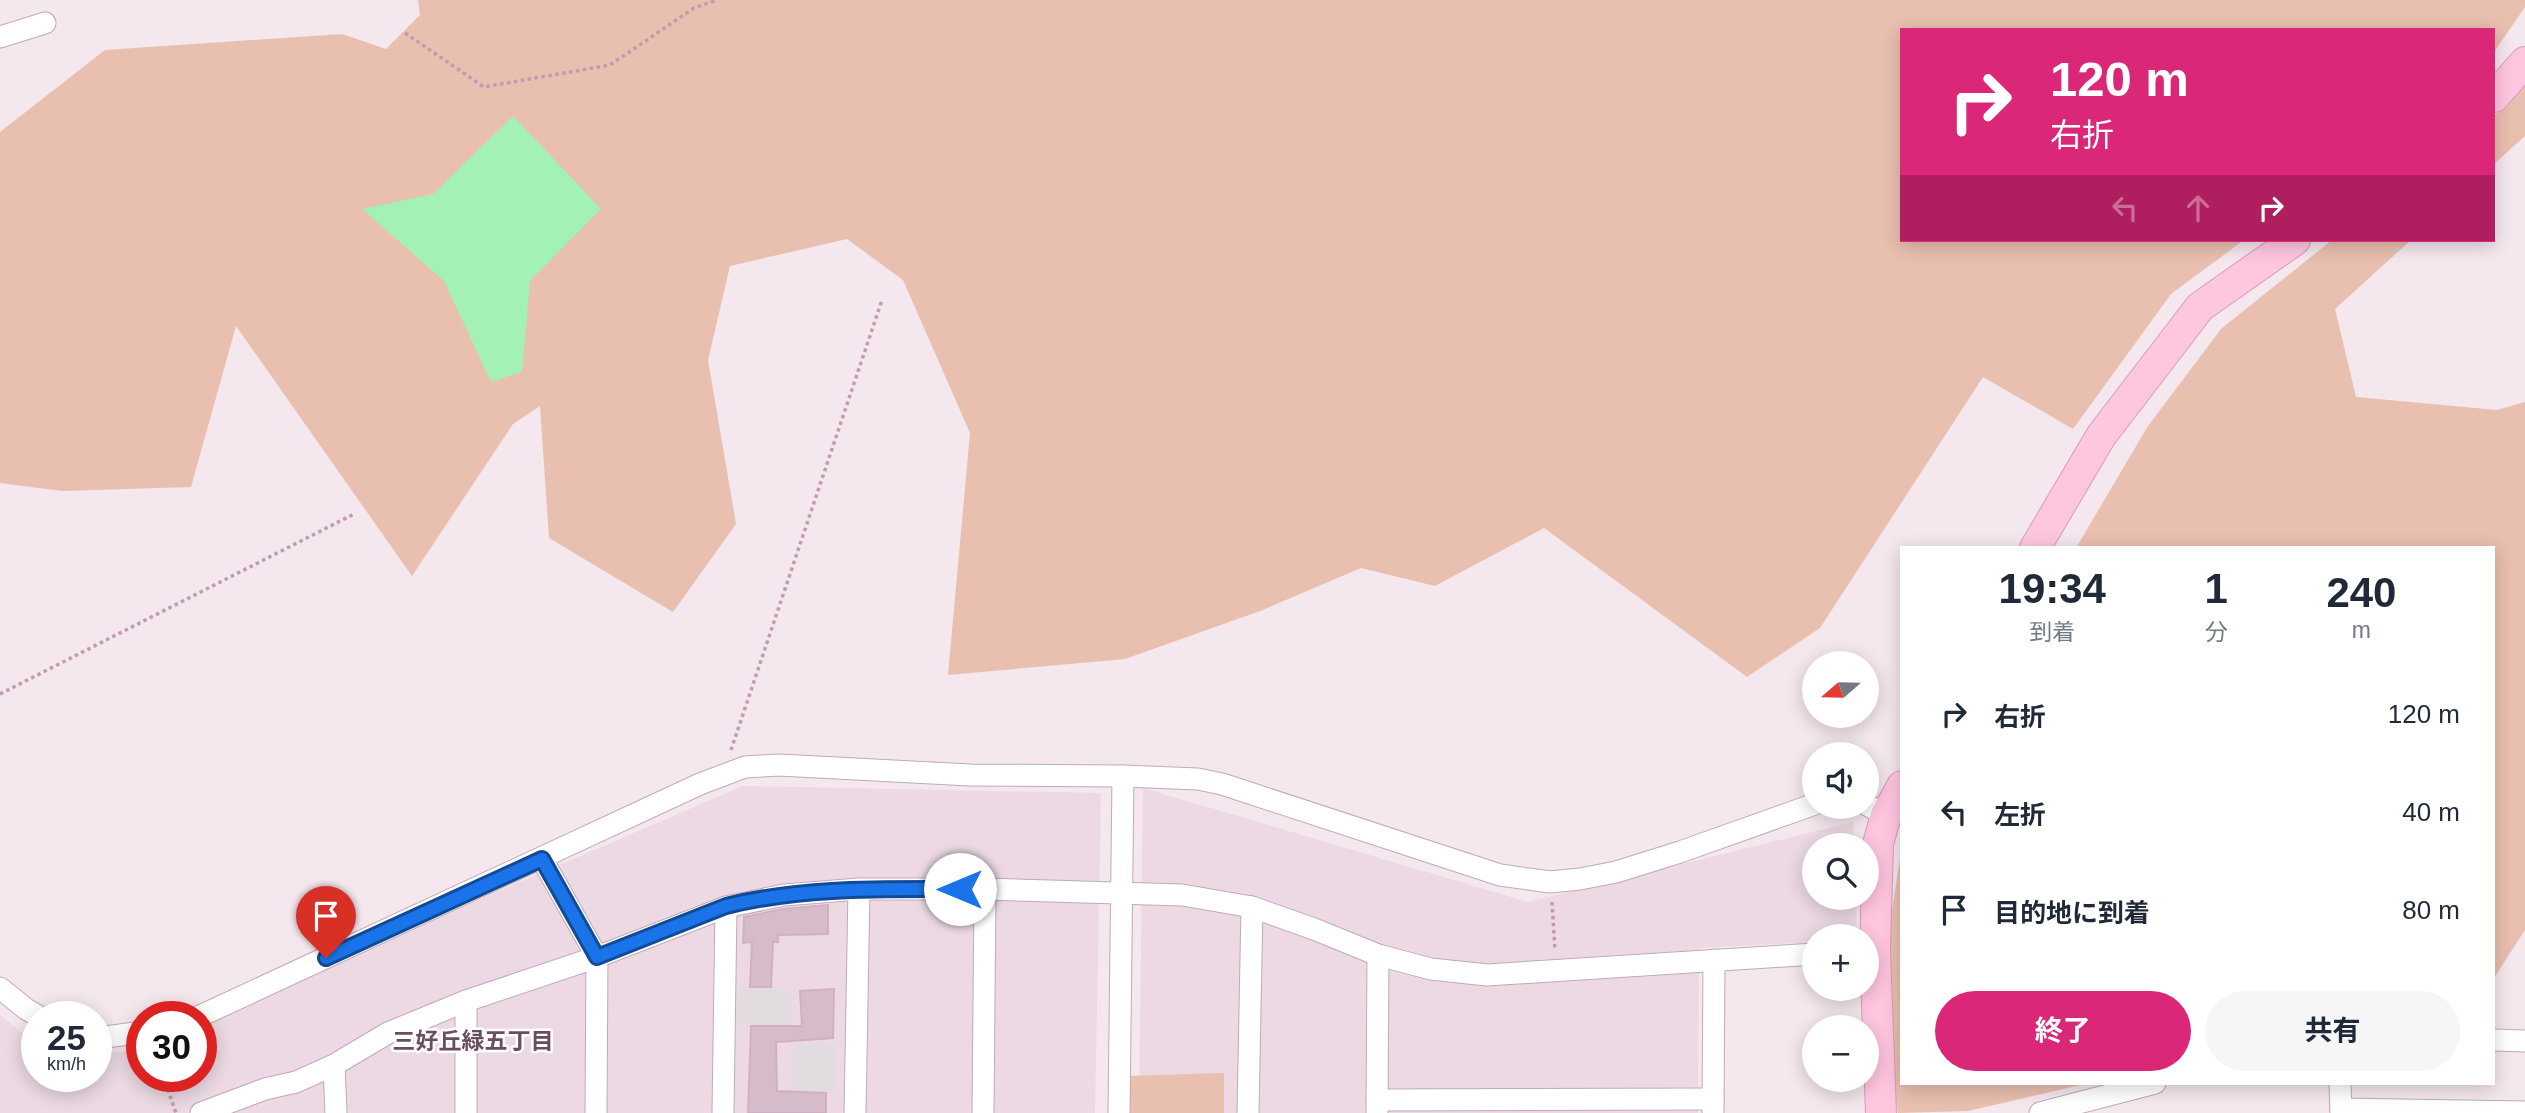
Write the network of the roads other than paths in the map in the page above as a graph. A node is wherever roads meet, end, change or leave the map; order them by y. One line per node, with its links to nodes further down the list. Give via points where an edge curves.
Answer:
1 (45, 23): 2 (street)
2 (0, 37)
3 (2525, 62): 4 (street)
4 (2495, 96)
5 (2292, 242): 6 (street, via 2200,307 2101,436)
6 (2036, 546)
7 (1123, 776): 10 (street, via 1209,781 1500,875 1550,881 1616,872); 12 (street, via 745,767); 15 (street)
8 (1900, 788): 9 (street)
9 (1879, 808)
10 (1802, 809)
11 (1877, 819): 18 (street)
12 (542, 859): 21 (street); 27 (street)
13 (985, 888): 14 (street); 15 (street); 43 (street)
14 (859, 889): 16 (street, via 784,895); 42 (street)
15 (1122, 893): 17 (street, via 1182,895); 44 (street)
16 (726, 906): 21 (street); 41 (street)
17 (1252, 908): 19 (street); 45 (street)
18 (1873, 924)
19 (1378, 955): 22 (street, via 1431,969 1487,975); 34 (street)
20 (1802, 955): 22 (street)
21 (597, 957): 24 (street); 40 (street)
22 (1714, 960): 33 (street)
23 (0, 988): 26 (street)
24 (466, 1001): 30 (street, via 388,1033); 39 (street)
25 (1874, 1001): 46 (street)
26 (21, 1005)
27 (217, 1008)
28 (2495, 1040): 29 (street)
29 (2525, 1041)
30 (334, 1065): 37 (street); 38 (street)
31 (2147, 1085): 47 (street)
32 (2340, 1085): 35 (street)
33 (1713, 1106): 34 (street)
34 (1377, 1107)
35 (2342, 1111): 36 (street)
36 (2525, 1112)
37 (201, 1113)
38 (337, 1113)
39 (467, 1113)
40 (596, 1113)
41 (723, 1113)
42 (855, 1113)
43 (984, 1113)
44 (1119, 1113)
45 (1248, 1113)
46 (1881, 1113)
47 (2040, 1113)

